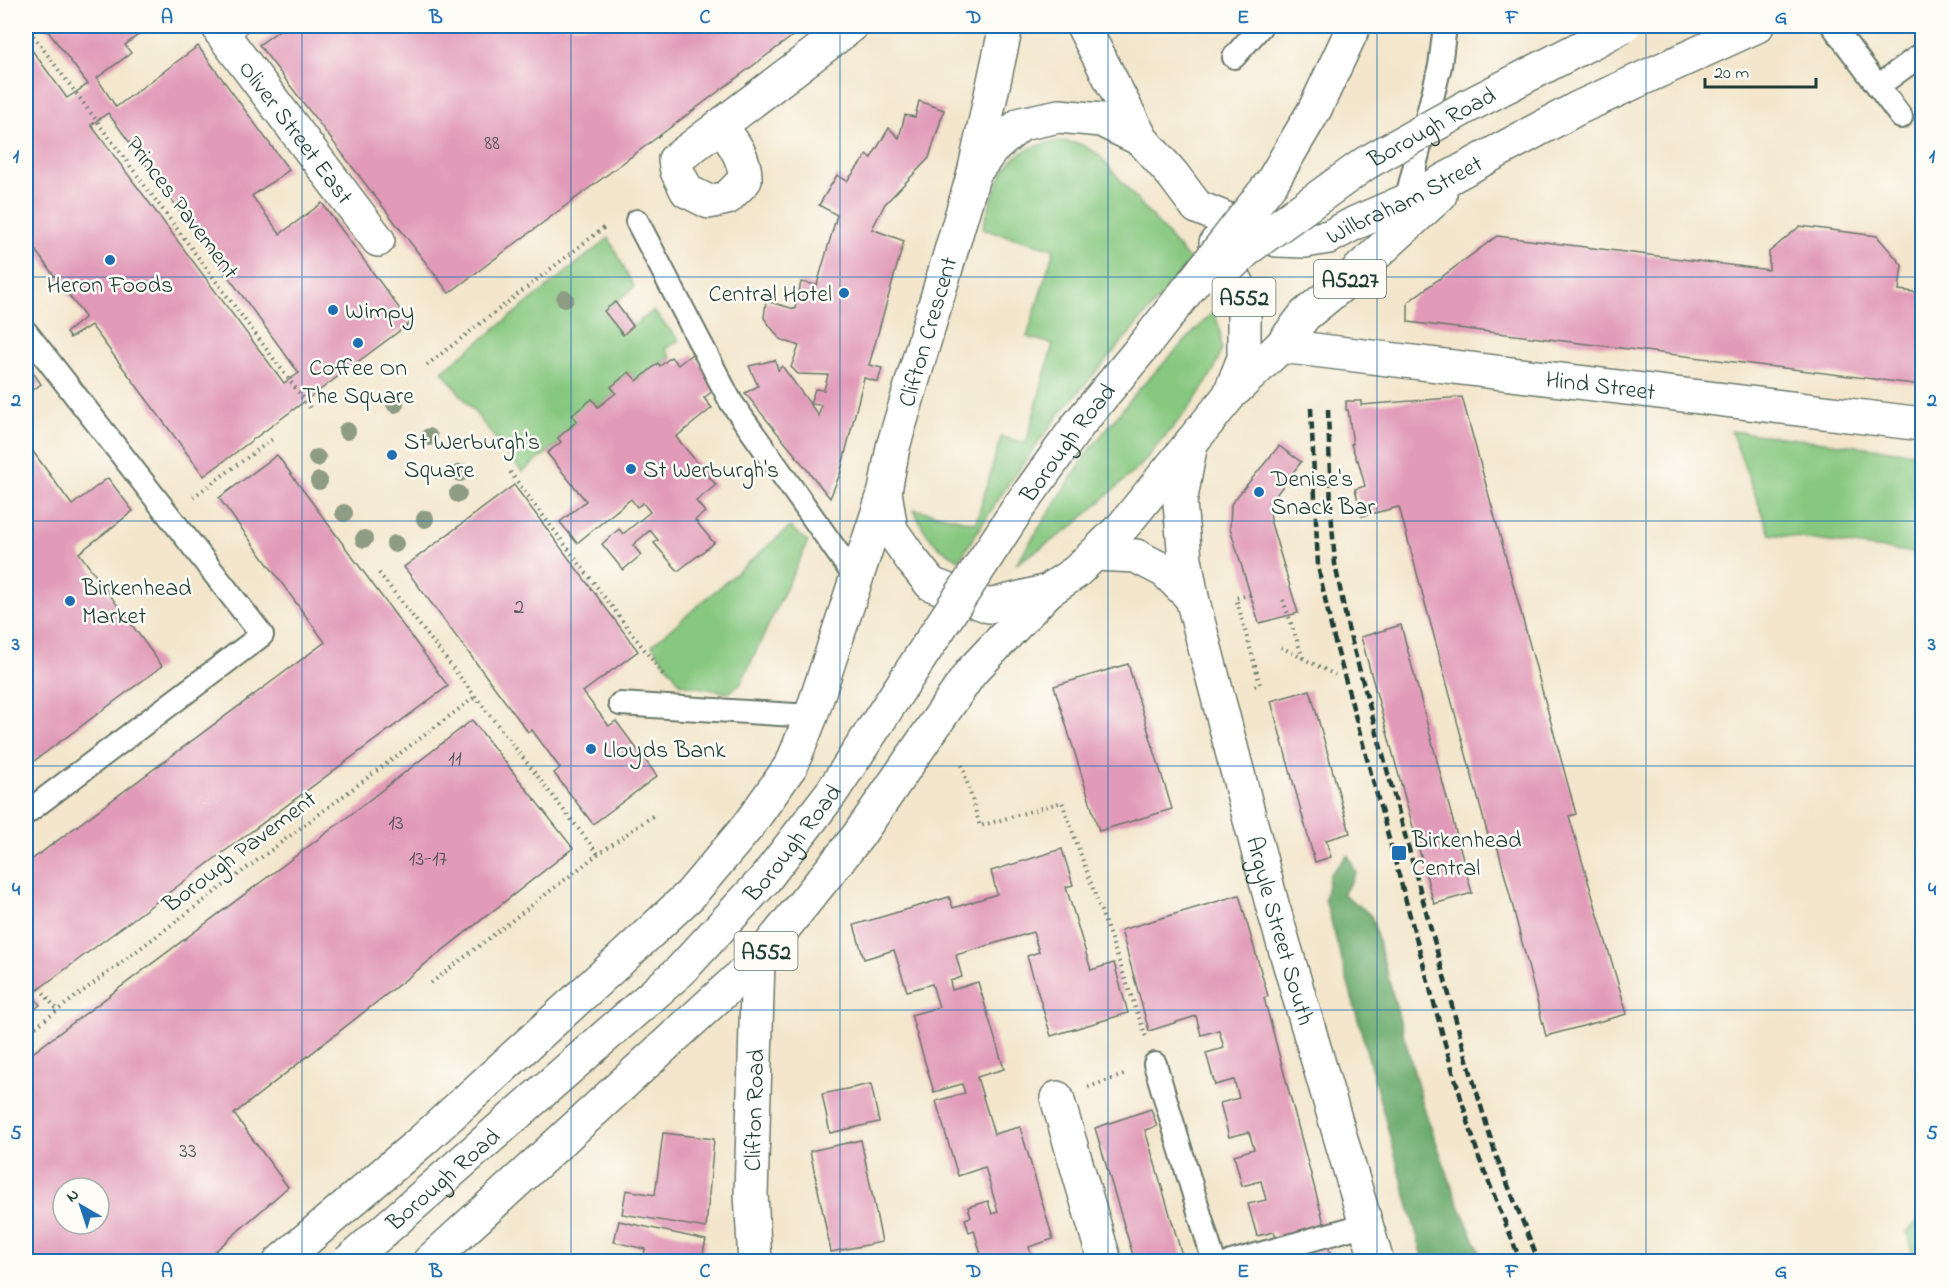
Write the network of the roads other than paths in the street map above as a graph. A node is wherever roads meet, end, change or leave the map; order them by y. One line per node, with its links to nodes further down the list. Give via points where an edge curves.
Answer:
1 (230, 26): 22 (main road, Oliver Street East, via 221,32)
2 (851, 26): 15 (main road)
3 (1006, 26): 18 (main road, Clifton Crescent)
4 (1083, 26): 16 (main road, A552)
5 (1261, 26): 12 (lane)
6 (1354, 26): 24 (main road, Borough Road, bridge, via 1315,109 1272,182)
7 (1446, 26): 19 (lane, via 1440,66)
8 (1623, 26): 24 (main road, Borough Road, bridge, via 1366,164 1251,246)
9 (1757, 26): 17 (main road, A5227, via 1578,108)
10 (1833, 26): 13 (lane)
11 (1923, 54): 13 (lane)
12 (1234, 57)
13 (1878, 86): 14 (lane)
14 (1901, 117)
15 (720, 126)
16 (1142, 141): 18 (main road, A552, via 1101,120 1059,116 1021,124 992,149); 20 (main road, A552)
17 (1475, 164): 19 (main road, Wilbraham Street / A5227); 25 (main road, Wilbraham Street / A5227, via 1305,315)
18 (974, 173): 29 (main road, Clifton Crescent, via 893,447)
19 (1406, 201): 20 (main road, Wilbraham Street / A5227, via 1329,237 1305,242 1277,240)
20 (1197, 207): 26 (main road, A552, via 1244,296 1245,358)
21 (637, 221): 31 (lane, via 731,402)
22 (378, 240)
23 (26, 332): 36 (lane, via 262,635)
24 (1146, 343): 42 (main road, Borough Road, bridge, via 1078,424 1019,507 832,792 765,879 680,972)
25 (1281, 346): 26 (main road, Wilbraham Street / A5227); 27 (main road, Hind Street)
26 (1229, 396): 28 (main road, A552)
27 (1923, 424)
28 (1191, 443): 30 (main road, A552); 33 (main road, Argyle Street South, via 1180,503)
29 (885, 491): 31 (main road, Borough Road); 32 (main road, A552, via 891,530 931,584 989,606)
30 (1095, 554): 32 (main road, A552, via 1076,573); 33 (main road, Argyle Street South, via 1136,556 1165,571)
31 (857, 580): 35 (main road, Borough Road)
32 (1048, 591): 37 (main road, Borough Road / A552, via 971,672 858,836)
33 (1191, 598): 40 (main road, Argyle Street South, via 1272,904)
34 (620, 704): 35 (lane)
35 (811, 716): 41 (main road, Borough Road, via 792,764 748,826 690,895 423,1140)
36 (26, 813)
37 (758, 960): 43 (main road, Borough Road / A552); 44 (main road, Clifton Road, via 751,1194)
38 (1155, 1064): 46 (lane)
39 (1057, 1098): 45 (main road)
40 (1367, 1224): 47 (lane); 48 (main road, Argyle Street South)
41 (280, 1262)
42 (348, 1262)
43 (429, 1262)
44 (755, 1262)
45 (1105, 1262)
46 (1214, 1262)
47 (1232, 1262)
48 (1377, 1262)

